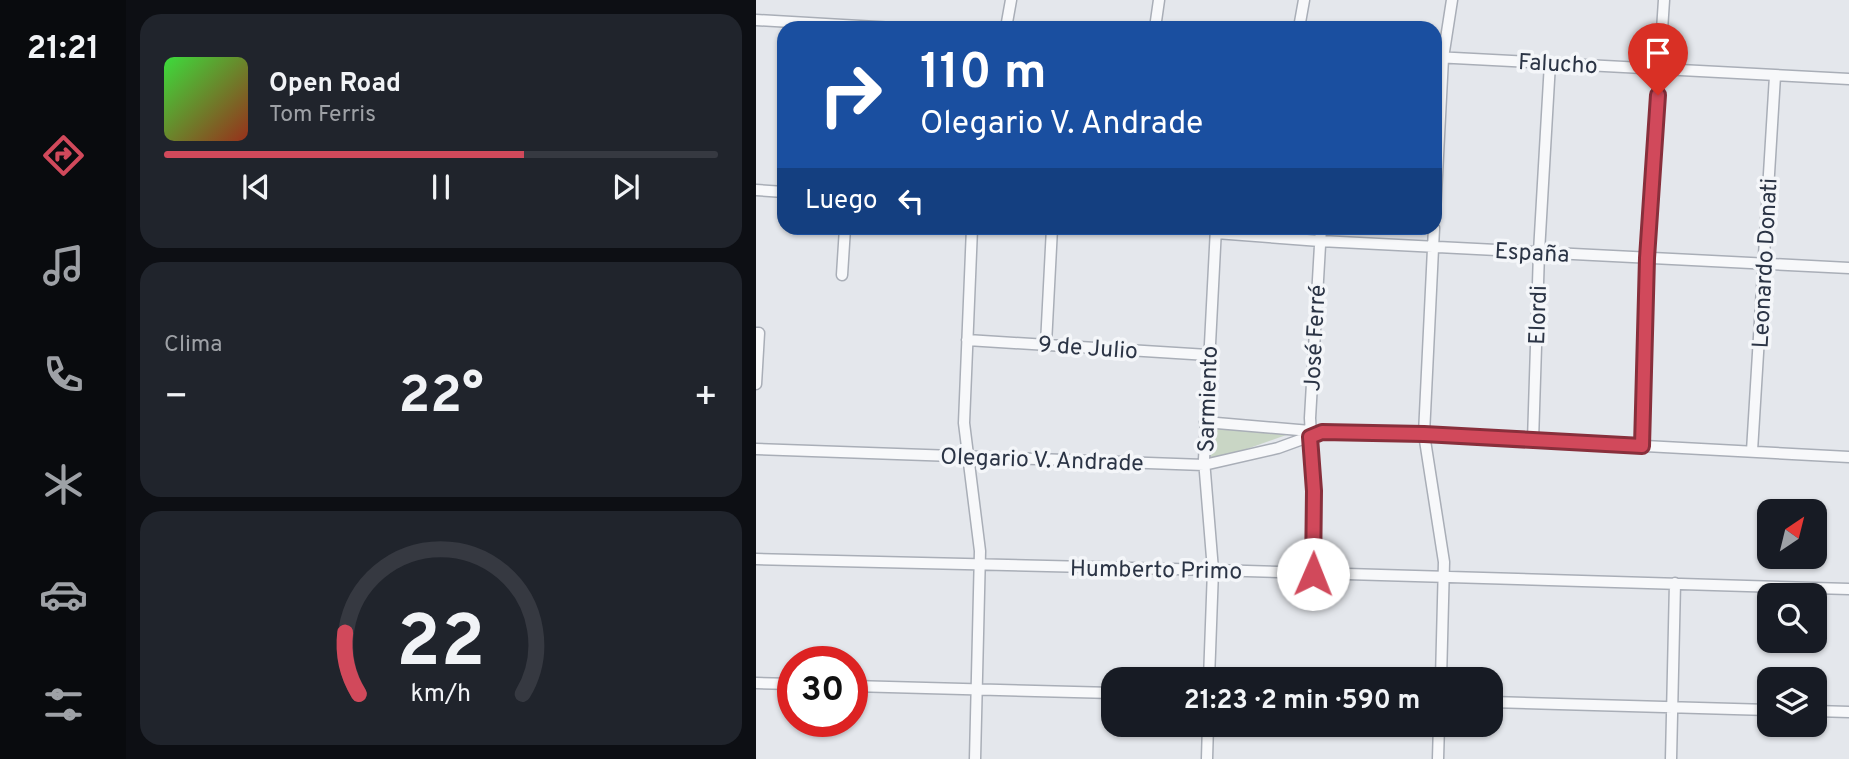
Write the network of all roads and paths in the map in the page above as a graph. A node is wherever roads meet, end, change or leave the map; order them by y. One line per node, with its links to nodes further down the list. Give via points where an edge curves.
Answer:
1 (1012, 0): 8 (street)
2 (1159, 0): 9 (street)
3 (1304, 0): 10 (street)
4 (1452, 0): 11 (street)
5 (1664, 0): 14 (street)
6 (756, 20): 7 (street)
7 (777, 21)
8 (1008, 21)
9 (1156, 21)
10 (1300, 21)
11 (1442, 44)
12 (1442, 57): 13 (street, Falucho)
13 (1550, 63): 14 (street, Falucho); 28 (street, Elordi)
14 (1660, 68): 15 (street, Falucho); 29 (street)
15 (1775, 76): 16 (street, Falucho); 30 (street, Leonardo Donati)
16 (1849, 79)
17 (756, 190): 18 (street)
18 (777, 192)
19 (845, 235): 32 (street)
20 (972, 235): 34 (street)
21 (1052, 235): 35 (street)
22 (1216, 235): 36 (street, Sarmiento)
23 (1263, 235): 26 (street, España)
24 (1320, 235): 26 (street, José Ferré)
25 (1434, 235): 27 (street)
26 (1320, 241): 27 (street, España); 39 (street, José Ferré)
27 (1433, 247): 28 (street, España); 40 (street)
28 (1539, 252): 29 (street, España); 41 (street, Elordi)
29 (1647, 258): 30 (street, España); 42 (street)
30 (1764, 265): 31 (street, España); 44 (street, Leonardo Donati)
31 (1849, 268)
32 (842, 275)
33 (757, 333): 37 (street)
34 (967, 340): 35 (street, 9 de Julio); 45 (street, via 964,423)
35 (1046, 344): 36 (street, 9 de Julio)
36 (1208, 355): 38 (street, Sarmiento)
37 (756, 384)
38 (1205, 422): 39 (street, Olegario V. Andrade); 47 (street, Sarmiento)
39 (1310, 434): 40 (street, Olegario V. Andrade); 47 (street, Olegario V. Andrade); 51 (street, José Ferré)
40 (1424, 434): 41 (street, Olegario V. Andrade); 52 (street)
41 (1533, 441): 42 (street, Olegario V. Andrade)
42 (1642, 446): 44 (street, Olegario V. Andrade)
43 (756, 449): 45 (street, Olegario V. Andrade)
44 (1752, 451): 46 (street, Olegario V. Andrade)
45 (968, 456): 47 (street, Olegario V. Andrade); 49 (street)
46 (1849, 457)
47 (1204, 466): 50 (street, Sarmiento)
48 (756, 559): 49 (street, Humberto Primo)
49 (980, 565): 50 (street, Humberto Primo); 60 (street)
50 (1213, 570): 51 (street, Humberto Primo); 55 (street, Sarmiento)
51 (1313, 574): 52 (street, Humberto Primo)
52 (1444, 578): 53 (street, Humberto Primo); 56 (street)
53 (1675, 583): 54 (street, Humberto Primo); 63 (street)
54 (1849, 589)
55 (1209, 667)
56 (1441, 667)
57 (756, 683): 58 (street)
58 (777, 684)
59 (868, 686): 60 (street)
60 (976, 689): 61 (street); 69 (street)
61 (1101, 692)
62 (1503, 702): 63 (street)
63 (1672, 708): 64 (street); 72 (street)
64 (1757, 710)
65 (1827, 711): 66 (street)
66 (1849, 712)
67 (1208, 737): 70 (street)
68 (1439, 737): 71 (street)
69 (975, 759)
70 (1207, 759)
71 (1438, 759)
72 (1671, 759)

